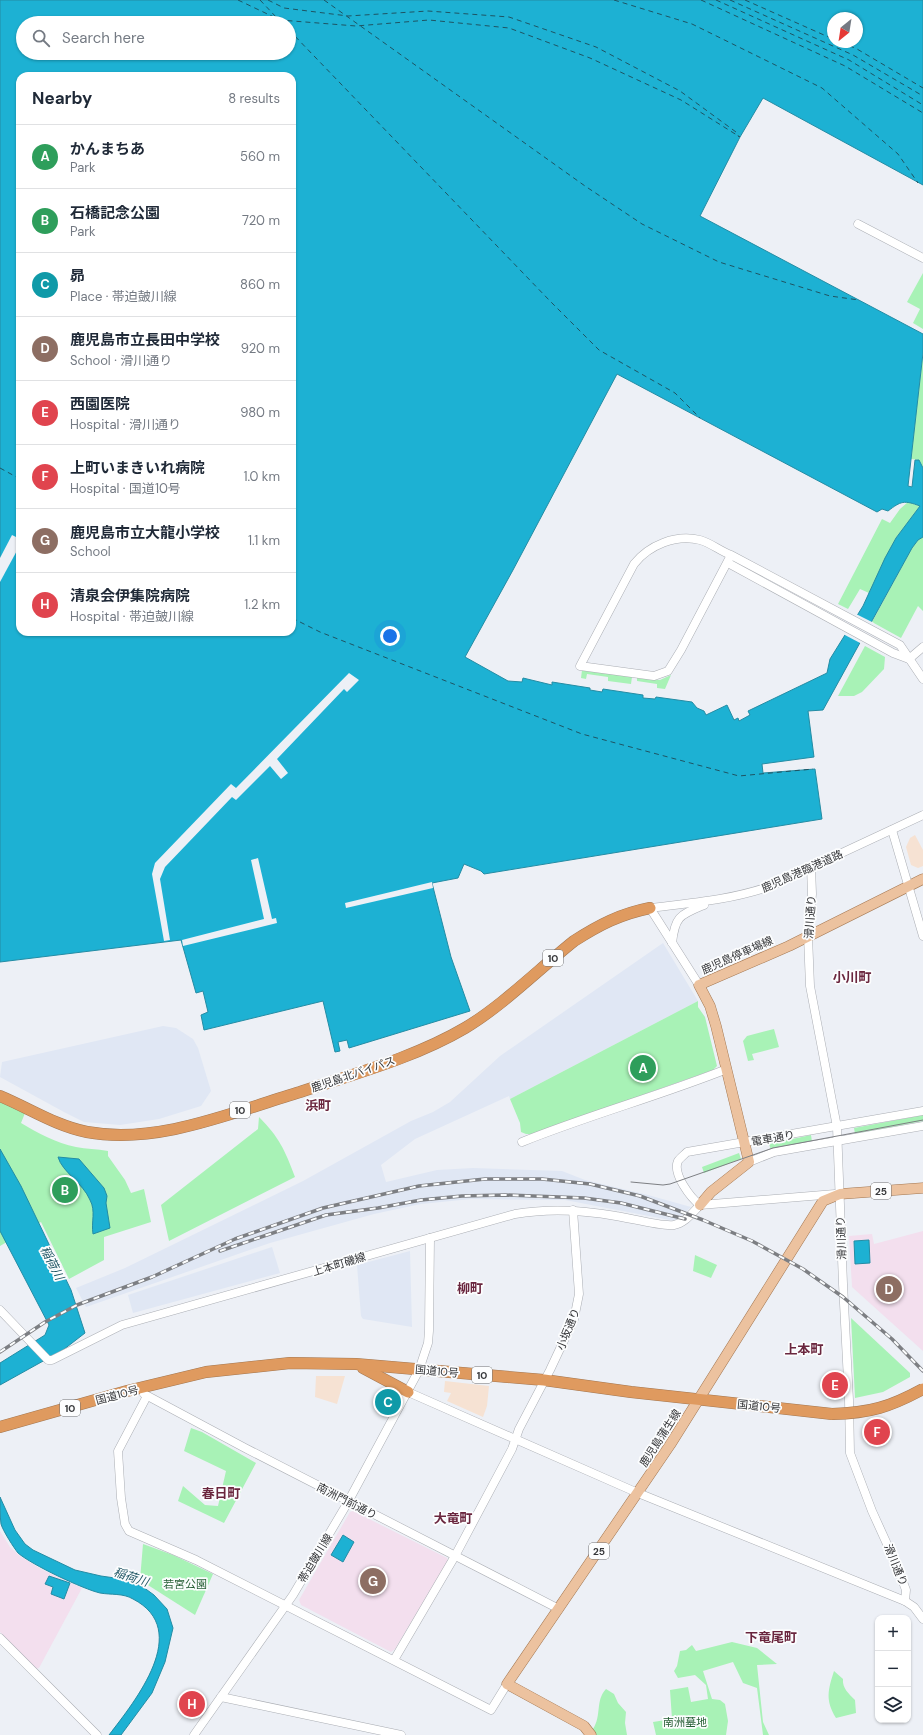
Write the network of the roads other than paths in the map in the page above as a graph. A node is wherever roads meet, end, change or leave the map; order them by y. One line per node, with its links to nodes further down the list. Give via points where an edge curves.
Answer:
1 (858, 224): 2 (street)
2 (923, 258)
3 (730, 559): 3 (street, via 668,671 654,676 580,666 634,564 650,548 664,542 699,540); 4 (street, via 841,614); 4 (street, via 836,622)
4 (871, 635): 6 (street, via 893,653)
5 (923, 647): 6 (street)
6 (910, 659): 7 (street)
7 (923, 679)
8 (923, 815): 9 (street, 鹿児島港臨港道路)
9 (892, 830): 10 (street, 鹿児島港臨港道路); 12 (street)
10 (811, 867): 13 (street, 鹿児島港臨港道路, via 752,893); 15 (street, 滑川通り, via 812,894)
11 (923, 879): 12 (main road, 鹿児島停車場線)
12 (908, 886): 15 (main road, 鹿児島停車場線); 16 (street)
13 (712, 901): 14 (street, 鹿児島港臨港道路); 17 (street, via 689,911 676,921)
14 (650, 908): 17 (street); 20 (highway, 鹿児島北バイパス / 10, via 614,918 587,933 474,1022 432,1046 221,1118 160,1132 114,1135 87,1132 58,1123)
15 (808, 936): 18 (main road, 鹿児島停車場線); 23 (street, 滑川通り, via 810,986)
16 (923, 936)
17 (672, 942): 18 (street)
18 (699, 985): 19 (main road, 鹿児島停車場線, via 710,1006)
19 (727, 1069): 24 (street); 26 (main road, 鹿児島停車場線)
20 (0, 1096)
21 (923, 1111): 23 (street, 電車通り)
22 (923, 1126): 25 (street, 電車通り)
23 (837, 1127): 25 (street, 滑川通り); 26 (street, 電車通り)
24 (522, 1142)
25 (838, 1142): 27 (street, 電車通り, via 774,1152); 29 (street, 滑川通り)
26 (743, 1143): 27 (main road, 鹿児島停車場線); 30 (street, 電車通り, via 687,1152 678,1160 677,1173 693,1200)
27 (749, 1162): 30 (main road, via 711,1192)
28 (923, 1188): 29 (main road, 鹿児島蒲生線 / 25)
29 (840, 1194): 30 (street); 41 (main road, 鹿児島蒲生線 / 25, via 824,1201 818,1207); 47 (street, 滑川通り, via 850,1453 906,1590)
30 (700, 1205): 31 (street, 上本町磯線, via 681,1223 670,1226)
31 (573, 1210): 32 (street, 上本町磯線, via 515,1214); 36 (street, 小坂通り, via 578,1307)
32 (430, 1238): 33 (street, 上本町磯線, via 122,1325 52,1360 48,1360); 35 (street, 帯迫皷川線, via 430,1331)
33 (0, 1310)
34 (356, 1364): 35 (highway, 国道10号 / 10); 37 (highway, 国道10号 / 10, via 290,1363 248,1367 206,1372); 39 (highway)
35 (419, 1370): 36 (highway, 国道10号 / 10); 39 (street, 帯迫皷川線)
36 (544, 1380): 41 (highway, 国道10号 / 10); 43 (street, 小坂通り, via 519,1429)
37 (136, 1389): 40 (street, 南洲門前通り); 42 (highway, 国道10号 / 10)
38 (923, 1389): 41 (highway, 国道10号 / 10, bridge, via 899,1402 876,1410 832,1414)
39 (408, 1392): 43 (street); 45 (street, 帯迫皷川線)
40 (147, 1396): 45 (street, 南洲門前通り); 48 (street, via 118,1451 120,1498 125,1524 129,1531 176,1550)
41 (699, 1400): 44 (main road, 鹿児島蒲生線 / 25)
42 (0, 1427)
43 (517, 1439): 44 (street); 46 (street, 小坂通り)
44 (638, 1493): 47 (street); 49 (main road, 鹿児島蒲生線 / 25)
45 (348, 1502): 46 (street, 南洲門前通り); 48 (street, 帯迫皷川線)
46 (455, 1556): 49 (street, 南洲門前通り); 52 (street, 小坂通り)
47 (905, 1600): 50 (street)
48 (285, 1605): 52 (street); 54 (street, 帯迫皷川線)
49 (559, 1609): 53 (main road, 鹿児島蒲生線 / 25)
50 (923, 1619)
51 (0, 1638): 55 (street)
52 (394, 1660): 53 (street, via 491,1710)
53 (507, 1684): 58 (main road, via 584,1726)
54 (221, 1697): 56 (street, 帯迫皷川線); 57 (street)
55 (97, 1735)
56 (194, 1735)
57 (401, 1735)
58 (591, 1735)

